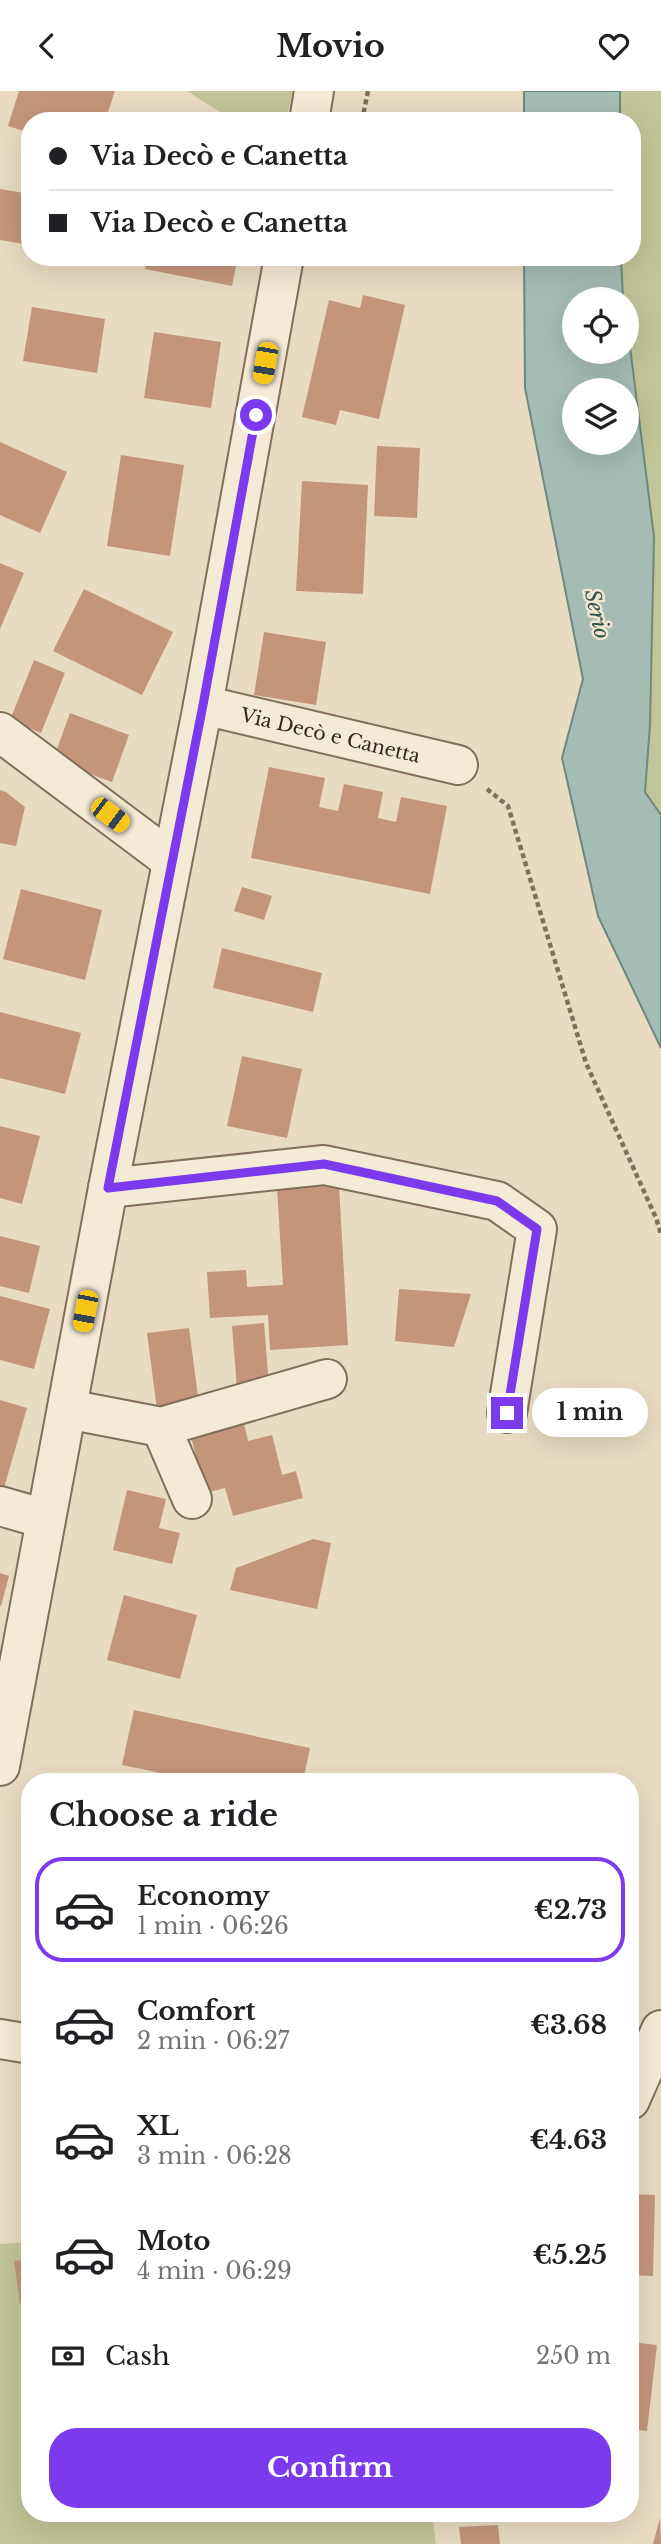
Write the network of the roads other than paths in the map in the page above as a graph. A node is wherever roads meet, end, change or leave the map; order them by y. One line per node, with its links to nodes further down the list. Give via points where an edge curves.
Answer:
1 (314, 91): 2 (street)
2 (310, 112)
3 (282, 266): 4 (street)
4 (209, 707): 6 (street, Via Decò e Canetta); 7 (street)
5 (0, 732): 7 (street)
6 (458, 765)
7 (172, 861): 8 (street)
8 (108, 1188): 10 (street); 11 (street, via 324,1164 497,1201 537,1229)
9 (327, 1379): 12 (street)
10 (66, 1409): 12 (street); 15 (street)
11 (507, 1413)
12 (161, 1427): 13 (street)
13 (192, 1499)
14 (0, 1506): 15 (street)
15 (45, 1519): 16 (street)
16 (0, 1766)
17 (661, 2030): 20 (street)
18 (0, 2039): 19 (street)
19 (21, 2042)
20 (639, 2080)

